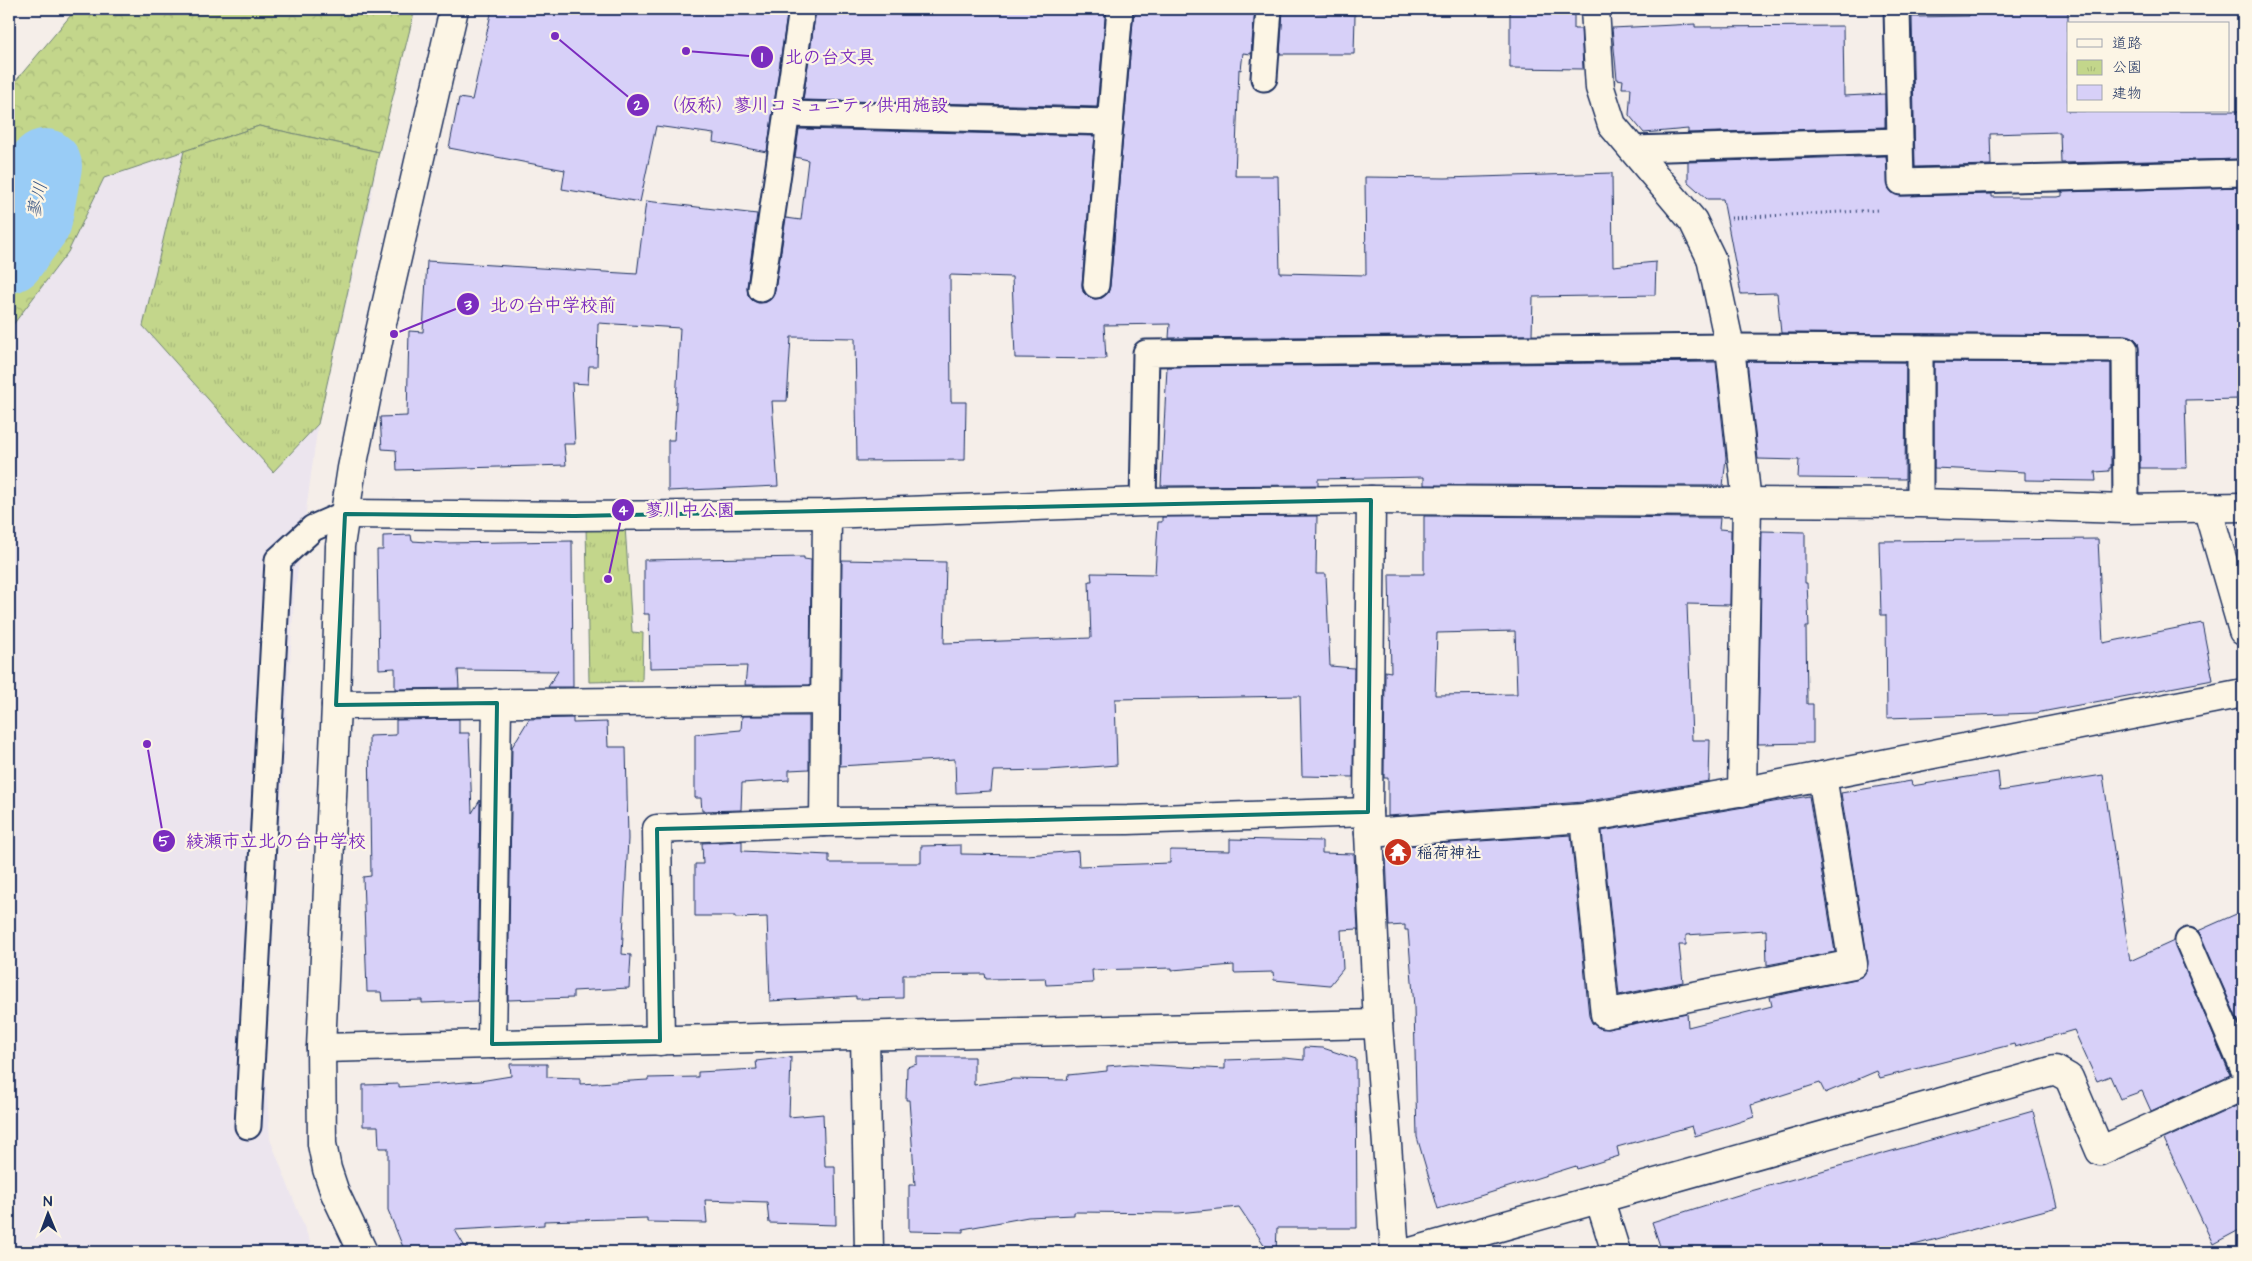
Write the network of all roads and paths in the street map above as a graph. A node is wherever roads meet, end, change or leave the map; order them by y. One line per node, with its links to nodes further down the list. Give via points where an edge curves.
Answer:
1 (454, 9): 26 (street, via 379,336)
2 (802, 9): 8 (lane)
3 (1120, 9): 9 (lane)
4 (1269, 9): 7 (lane)
5 (1595, 9): 11 (street, via 1600,88 1612,125)
6 (1896, 9): 10 (lane)
7 (1264, 78)
8 (787, 114): 9 (lane); 16 (lane)
9 (1110, 122): 15 (lane)
10 (1900, 141): 11 (lane); 13 (lane)
11 (1633, 150): 14 (street)
12 (2243, 173): 13 (lane)
13 (1901, 182): 14 (path, via 1890,209)
14 (1693, 221): 17 (street, via 1711,258)
15 (1096, 285)
16 (761, 289)
17 (1730, 347): 18 (lane); 20 (lane, via 1146,353); 21 (street)
18 (1920, 348): 22 (lane); 25 (lane, via 2125,349)
19 (1371, 500): 20 (street); 21 (street); 37 (street)
20 (1143, 502): 27 (street)
21 (1747, 503): 22 (street); 34 (street)
22 (1920, 503): 25 (street)
23 (2208, 507): 24 (street); 25 (street); 28 (street)
24 (2243, 507)
25 (2126, 509)
26 (345, 514): 27 (street); 32 (street, via 340,546); 46 (lane, via 313,528 278,560)
27 (827, 514): 30 (street)
28 (2243, 631)
29 (2243, 693): 33 (street)
30 (825, 700): 31 (street); 36 (street)
31 (497, 703): 32 (street); 42 (street)
32 (336, 705): 43 (street)
33 (1822, 776): 34 (street); 35 (street, via 1853,964 1605,1014)
34 (1742, 792): 35 (street)
35 (1585, 818): 37 (street)
36 (824, 822): 37 (street, via 1128,820); 41 (street, via 657,829)
37 (1369, 823): 39 (street)
38 (2188, 941): 44 (lane)
39 (1378, 1024): 40 (street); 50 (street)
40 (865, 1036): 41 (street); 49 (street)
41 (660, 1041): 42 (street)
42 (492, 1044): 43 (street)
43 (321, 1048): 48 (street, via 322,1144 327,1169)
44 (2243, 1068)
45 (2243, 1086): 47 (street, via 2100,1151 2069,1078 2055,1070)
46 (248, 1126)
47 (1599, 1198): 51 (street); 52 (street)
48 (363, 1252)
49 (869, 1252)
50 (1395, 1252)
51 (1411, 1252)
52 (1616, 1252)

